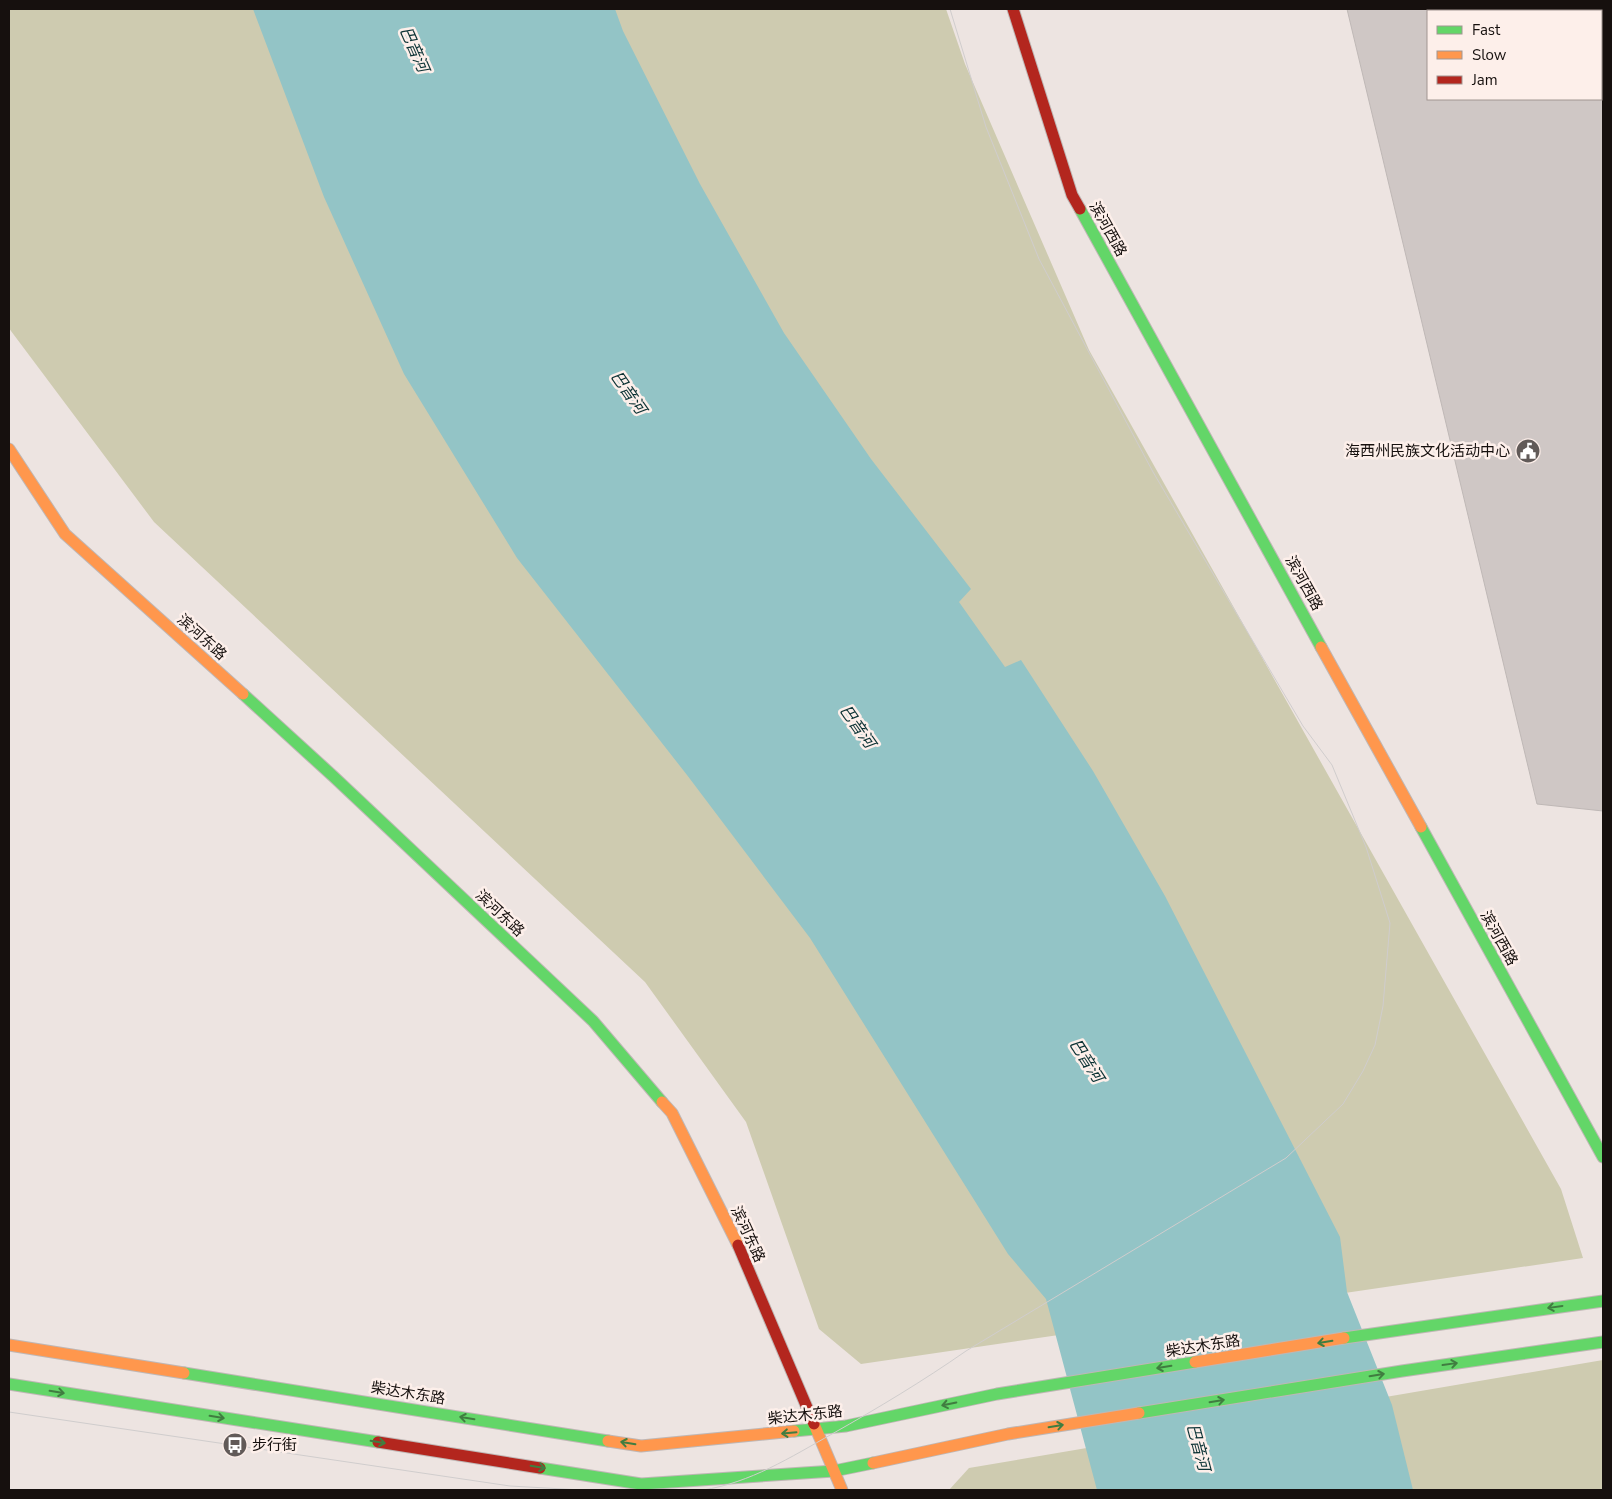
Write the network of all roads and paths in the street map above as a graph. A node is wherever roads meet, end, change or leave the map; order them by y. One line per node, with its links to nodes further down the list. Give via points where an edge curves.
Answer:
1 (1013, 9): 3 (main road, 滨河西路, via 1072,195)
2 (9, 449): 8 (main road, 滨河东路, via 66,534 334,777 593,1021 672,1113 738,1245)
3 (1603, 1157)
4 (1603, 1300): 8 (main road, 柴达木东路, one-way to 8, via 997,1394)
5 (1603, 1342): 9 (main road, one-way to 5, via 1008,1434)
6 (9, 1345): 8 (main road, 柴达木东路, one-way to 6, via 641,1446)
7 (9, 1384): 9 (main road, one-way to 9, via 641,1484)
8 (817, 1430): 9 (main road, 滨河东路)
9 (834, 1471): 10 (main road, 滨河东路)
10 (842, 1490)

